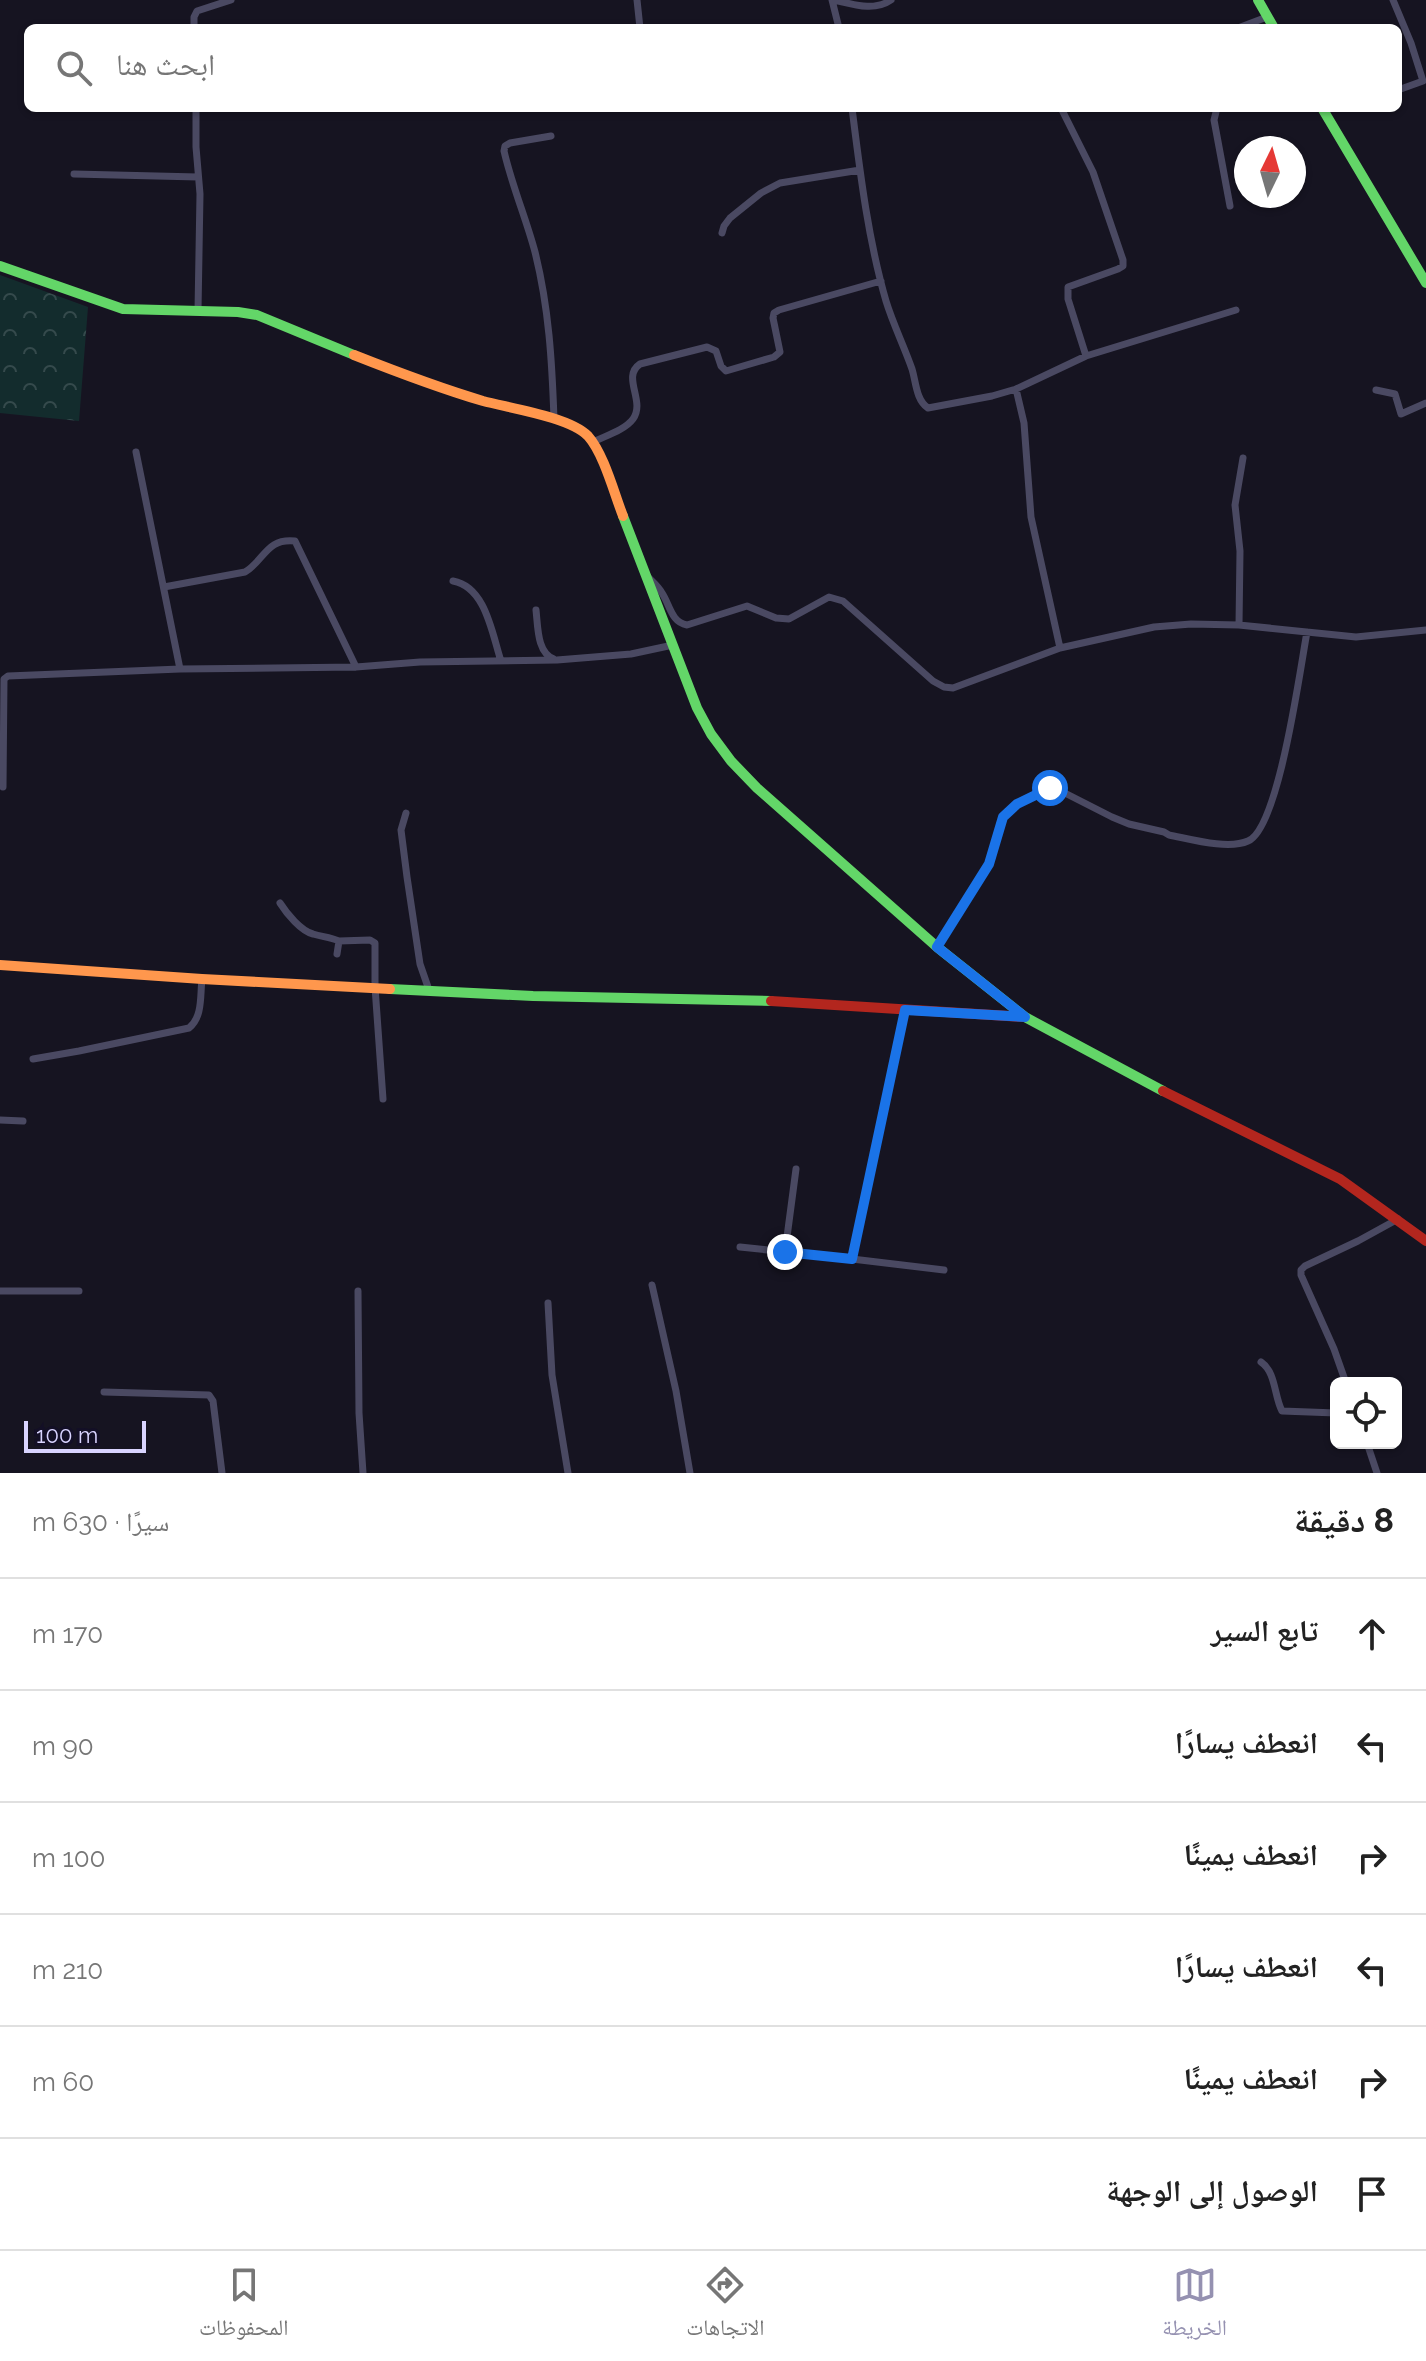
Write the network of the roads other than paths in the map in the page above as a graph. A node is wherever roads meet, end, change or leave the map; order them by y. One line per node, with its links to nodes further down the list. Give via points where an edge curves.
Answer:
1 (231, 0): 8 (street, via 197,11)
2 (637, 0): 9 (street)
3 (833, 0): 4 (street, via 868,7); 10 (street)
4 (891, 0)
5 (1258, 0): 7 (main road)
6 (1393, 0): 13 (street)
7 (1267, 17): 11 (street); 12 (main road)
8 (194, 24)
9 (640, 24)
10 (838, 24)
11 (1249, 24)
12 (1271, 24)
13 (1425, 81): 14 (street)
14 (1402, 89)
15 (196, 112): 23 (street)
16 (853, 112): 21 (street)
17 (1063, 112): 31 (street, via 1097,181 1123,260 1118,269 1068,287)
18 (1216, 112): 24 (street)
19 (1329, 112): 28 (main road)
20 (551, 136): 35 (street, via 510,143 504,151 546,302)
21 (860, 170): 25 (street, via 780,183 730,218); 27 (street)
22 (74, 174): 23 (street)
23 (198, 177): 30 (street)
24 (1230, 206)
25 (722, 233)
26 (0, 266): 30 (main road, via 123,309)
27 (881, 281): 32 (street, via 923,405 935,408); 36 (street, via 774,313 780,352 774,357 726,371 716,351 707,347 640,364 632,374 637,403 633,419)
28 (1426, 283)
29 (1236, 310): 31 (street)
30 (198, 311): 35 (main road, via 257,315 411,378)
31 (1086, 356): 32 (street)
32 (1016, 389): 47 (street, via 1031,517)
33 (1376, 390): 34 (street, via 1395,394 1402,414)
34 (1426, 403)
35 (554, 419): 36 (main road)
36 (593, 442): 39 (main road)
37 (136, 452): 41 (street)
38 (1243, 458): 43 (street, via 1235,505)
39 (646, 575): 46 (main road); 47 (street, via 663,593 675,619 687,625 747,606 789,619 836,598 944,687 962,686)
40 (453, 581): 49 (street, via 467,587 483,607)
41 (164, 587): 50 (street, via 245,572 271,545 295,541); 51 (street)
42 (536, 610): 48 (street, via 544,652)
43 (1239, 625): 45 (street); 47 (street, via 1154,627)
44 (1426, 630): 45 (street, via 1373,637)
45 (1307, 632): 56 (street, via 1276,790 1251,840 1239,844 1169,835 1129,824 1050,788 1003,817 989,864)
46 (673, 645): 48 (street); 56 (main road, via 703,720 731,761)
47 (1060, 648)
48 (557, 660): 49 (street)
49 (501, 661): 50 (street)
50 (356, 667): 51 (street)
51 (180, 669): 52 (street, via 6,677)
52 (3, 787)
53 (406, 813): 61 (street, via 401,830 407,877)
54 (280, 903): 55 (street, via 310,934)
55 (339, 941): 57 (street); 60 (street, via 375,943)
56 (937, 947): 63 (main road)
57 (337, 954)
58 (0, 965): 59 (main road)
59 (202, 979): 60 (main road); 64 (street, via 198,1016 189,1028)
60 (375, 987): 61 (main road); 65 (street)
61 (429, 990): 62 (main road)
62 (905, 1010): 63 (main road); 73 (street)
63 (1025, 1017): 69 (main road, via 1340,1179)
64 (33, 1059)
65 (383, 1099)
66 (0, 1120): 67 (street)
67 (23, 1121)
68 (796, 1169): 72 (street)
69 (1398, 1219): 70 (main road); 81 (street, via 1301,1270)
70 (1426, 1241)
71 (740, 1247): 72 (street)
72 (785, 1252): 73 (street)
73 (852, 1259): 74 (street)
74 (944, 1270)
75 (652, 1285): 88 (street)
76 (0, 1291): 77 (street)
77 (79, 1291)
78 (358, 1291): 86 (street)
79 (548, 1303): 87 (street, via 552,1375)
80 (1261, 1362): 83 (street, via 1269,1369 1282,1411)
81 (1344, 1377)
82 (104, 1392): 85 (street, via 209,1395)
83 (1330, 1413)
84 (1369, 1449): 89 (street)
85 (222, 1473)
86 (363, 1473)
87 (568, 1473)
88 (690, 1473)
89 (1377, 1473)

